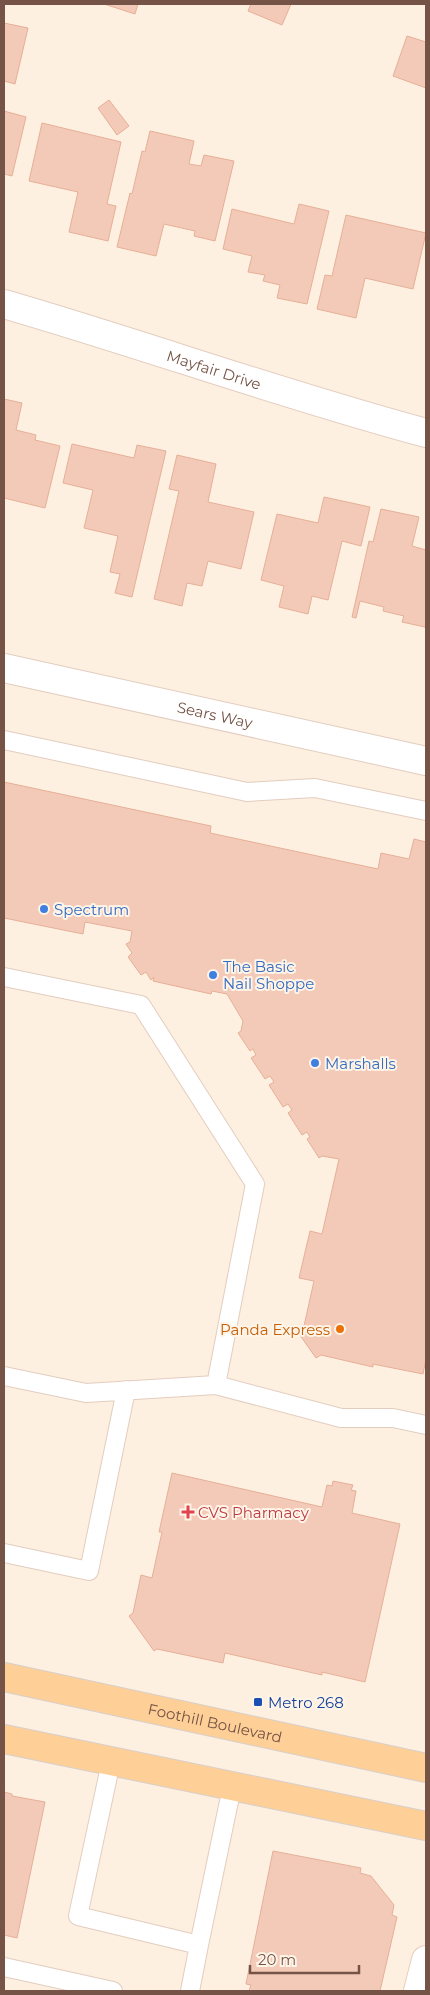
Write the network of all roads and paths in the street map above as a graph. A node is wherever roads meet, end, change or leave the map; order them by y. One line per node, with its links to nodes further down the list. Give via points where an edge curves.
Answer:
1 (4, 304): 2 (street, Mayfair Drive)
2 (426, 433)
3 (4, 668): 5 (street, Sears Way)
4 (4, 740): 6 (lane, via 247,792 315,788)
5 (426, 761)
6 (426, 811)
7 (4, 977): 9 (lane, via 140,1006 255,1184)
8 (4, 1376): 10 (lane, via 86,1393)
9 (216, 1385): 10 (lane); 11 (lane, via 341,1418 393,1418)
10 (126, 1390): 12 (lane, via 88,1571)
11 (426, 1425)
12 (4, 1553)
13 (4, 1677): 16 (main road, Foothill Boulevard)
14 (4, 1739): 15 (main road)
15 (111, 1762): 17 (main road); 19 (lane, via 78,1916)
16 (426, 1768)
17 (232, 1786): 18 (main road); 19 (lane)
18 (426, 1826)
19 (200, 1945): 23 (lane)
20 (426, 1960): 24 (street)
21 (4, 1968): 22 (lane)
22 (113, 1991)
23 (190, 1991)
24 (418, 1991)

